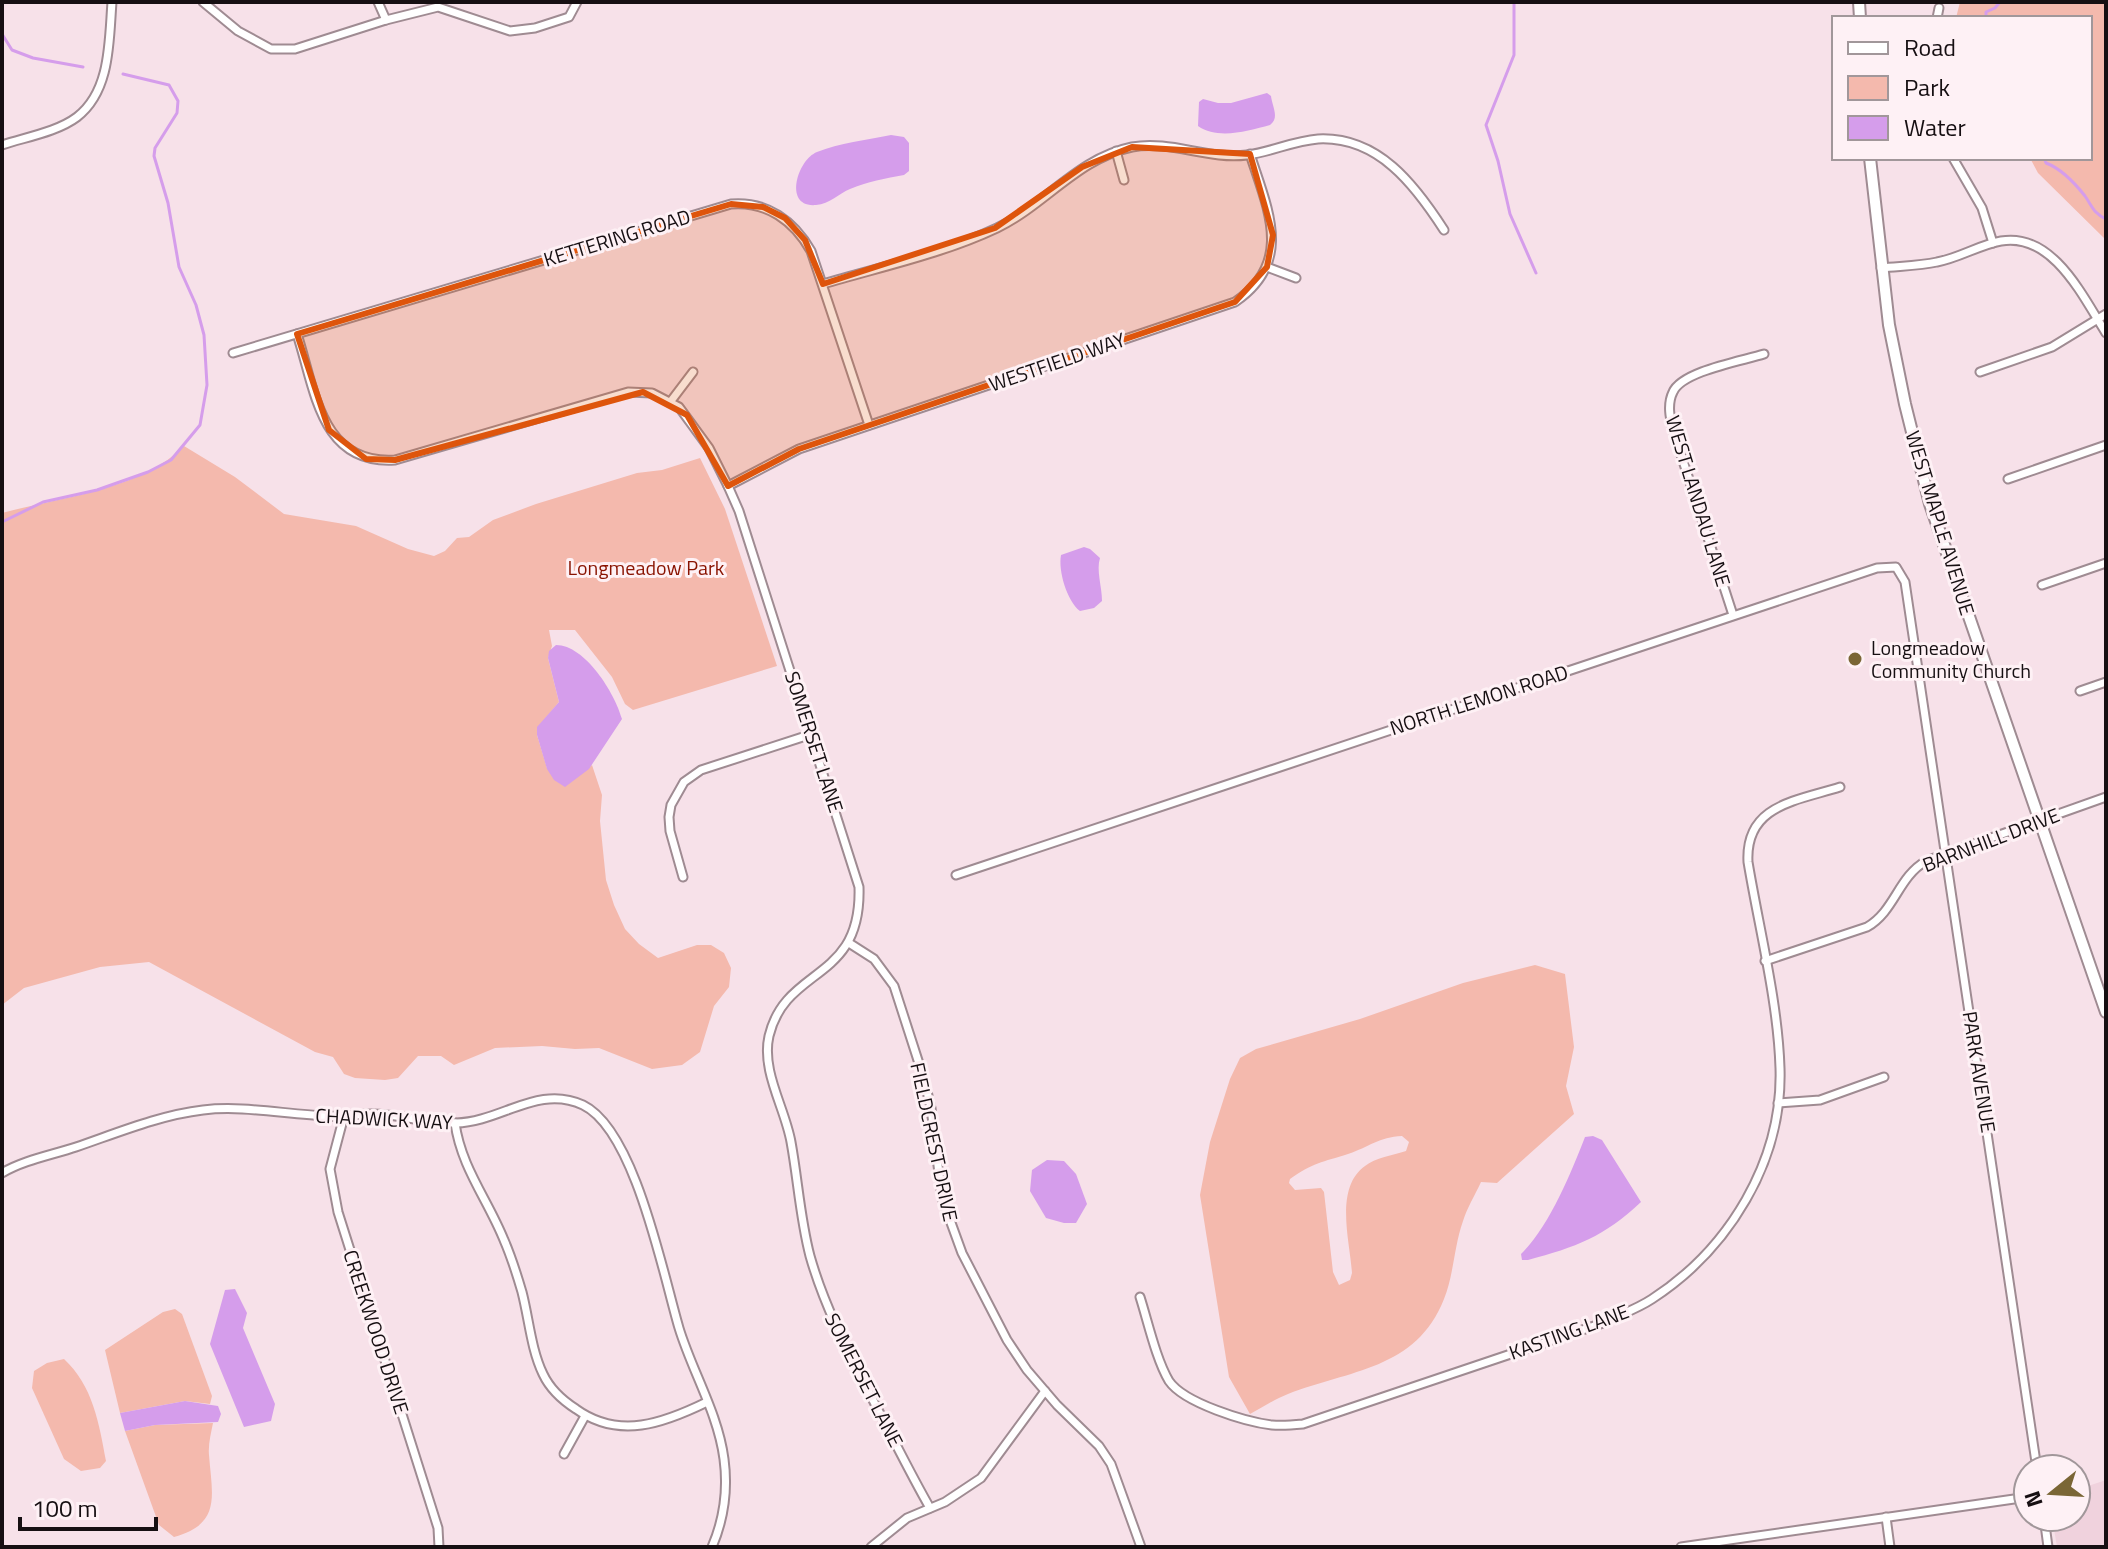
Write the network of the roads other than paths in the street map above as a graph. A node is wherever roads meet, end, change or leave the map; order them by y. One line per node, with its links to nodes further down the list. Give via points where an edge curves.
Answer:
1 (112, 2): 8 (street, via 103,76 91,104 68,123)
2 (203, 2): 7 (street, via 271,49 295,49)
3 (378, 2): 7 (street)
4 (577, 2): 7 (street, via 569,17 510,31 438,7)
5 (1939, 8): 6 (street)
6 (1937, 16)
7 (386, 20)
8 (2, 145)
9 (1116, 151): 10 (street, via 1152,145); 13 (street); 19 (street, via 1082,167 995,228)
10 (1250, 154): 14 (street, via 1316,139 1356,144 1404,175); 16 (street, via 1271,222)
11 (1870, 160): 17 (main road, WEST MAPLE AVENUE)
12 (1954, 160): 15 (street, via 1982,208)
13 (1124, 180)
14 (1444, 230)
15 (1993, 243): 17 (street, via 1935,263); 21 (street, via 2022,241 2046,252)
16 (1267, 267): 18 (street); 29 (street, WESTFIELD WAY, via 1235,302)
17 (1881, 268): 42 (main road, WEST MAPLE AVENUE, via 1897,368 1930,504)
18 (1296, 278)
19 (823, 284): 23 (street, KETTERING ROAD, via 811,251 792,224 763,207 739,203); 29 (street, KETTERING ROAD)
20 (2106, 314): 21 (street)
21 (2097, 319): 22 (street); 27 (street, via 2052,347)
22 (2106, 333)
23 (297, 334): 24 (street, KETTERING ROAD); 28 (street, via 329,430 347,450 366,459 395,460 618,394 643,392)
24 (233, 353)
25 (1764, 354): 35 (street, WEST LANDAU LANE, via 1691,376 1678,385 1669,405)
26 (693, 372): 28 (street)
27 (1980, 372)
28 (671, 401): 32 (street, SOMERSET LANE, via 687,415)
29 (869, 425): 32 (street, WESTFIELD WAY, via 799,449)
30 (2106, 445): 31 (street)
31 (2008, 479)
32 (728, 486): 39 (street, SOMERSET LANE)
33 (2106, 563): 34 (street)
34 (2042, 585)
35 (1733, 615): 36 (street, NORTH LEMON ROAD, via 1877,568 1896,567 1905,582); 44 (street, NORTH LEMON ROAD)
36 (1920, 675): 43 (street, PARK AVENUE)
37 (2106, 682): 38 (street)
38 (2080, 691)
39 (812, 734): 45 (street, via 701,770 684,782 669,817); 46 (street, SOMERSET LANE, via 859,887 858,916)
40 (1840, 787): 47 (street, KASTING LANE, via 1775,809 1752,831 1748,862)
41 (2106, 797): 42 (street, BARNHILL DRIVE)
42 (2039, 821): 43 (street, BARNHILL DRIVE); 48 (main road, WEST MAPLE AVENUE)
43 (1947, 853): 47 (street, BARNHILL DRIVE, via 1918,865 1879,920); 58 (street, PARK AVENUE)
44 (956, 875)
45 (683, 877)
46 (849, 943): 55 (street, FIELDCREST DRIVE, via 874,959 894,986 931,1108 942,1198 953,1233 1007,1340); 61 (street, SOMERSET LANE, via 779,1012 769,1038 770,1071 825,1302)
47 (1765, 961): 50 (street, KASTING LANE, via 1779,1041)
48 (2106, 1012)
49 (1884, 1077): 50 (street, via 1820,1100)
50 (1778, 1103): 54 (street, KASTING LANE, via 1762,1166 1728,1228 1680,1279 1652,1298 1603,1323 1303,1424 1258,1422 1178,1391 1169,1380)
51 (344, 1116): 52 (street, CHADWICK WAY); 53 (street, CHADWICK WAY, via 187,1112); 63 (street, CREEKWOOD DRIVE, via 330,1169 338,1212 438,1528)
52 (455, 1123): 56 (street, CHADWICK WAY, via 491,1118 545,1098 570,1100 602,1119 639,1192); 57 (street, via 468,1170 504,1240 543,1374 557,1395)
53 (2, 1173)
54 (1140, 1297)
55 (1045, 1391): 61 (street, via 981,1478); 66 (street, FIELDCREST DRIVE, via 1111,1464)
56 (707, 1402): 57 (street, via 672,1419 634,1427); 64 (street, CHADWICK WAY, via 717,1425 726,1483)
57 (585, 1416): 59 (street)
58 (2035, 1453)
59 (564, 1454)
60 (2012, 1499): 62 (street)
61 (930, 1508): 65 (street, via 892,1528)
62 (1886, 1517): 67 (street); 68 (street)
63 (439, 1547)
64 (712, 1547)
65 (871, 1547)
66 (1141, 1547)
67 (1681, 1547)
68 (1890, 1547)

